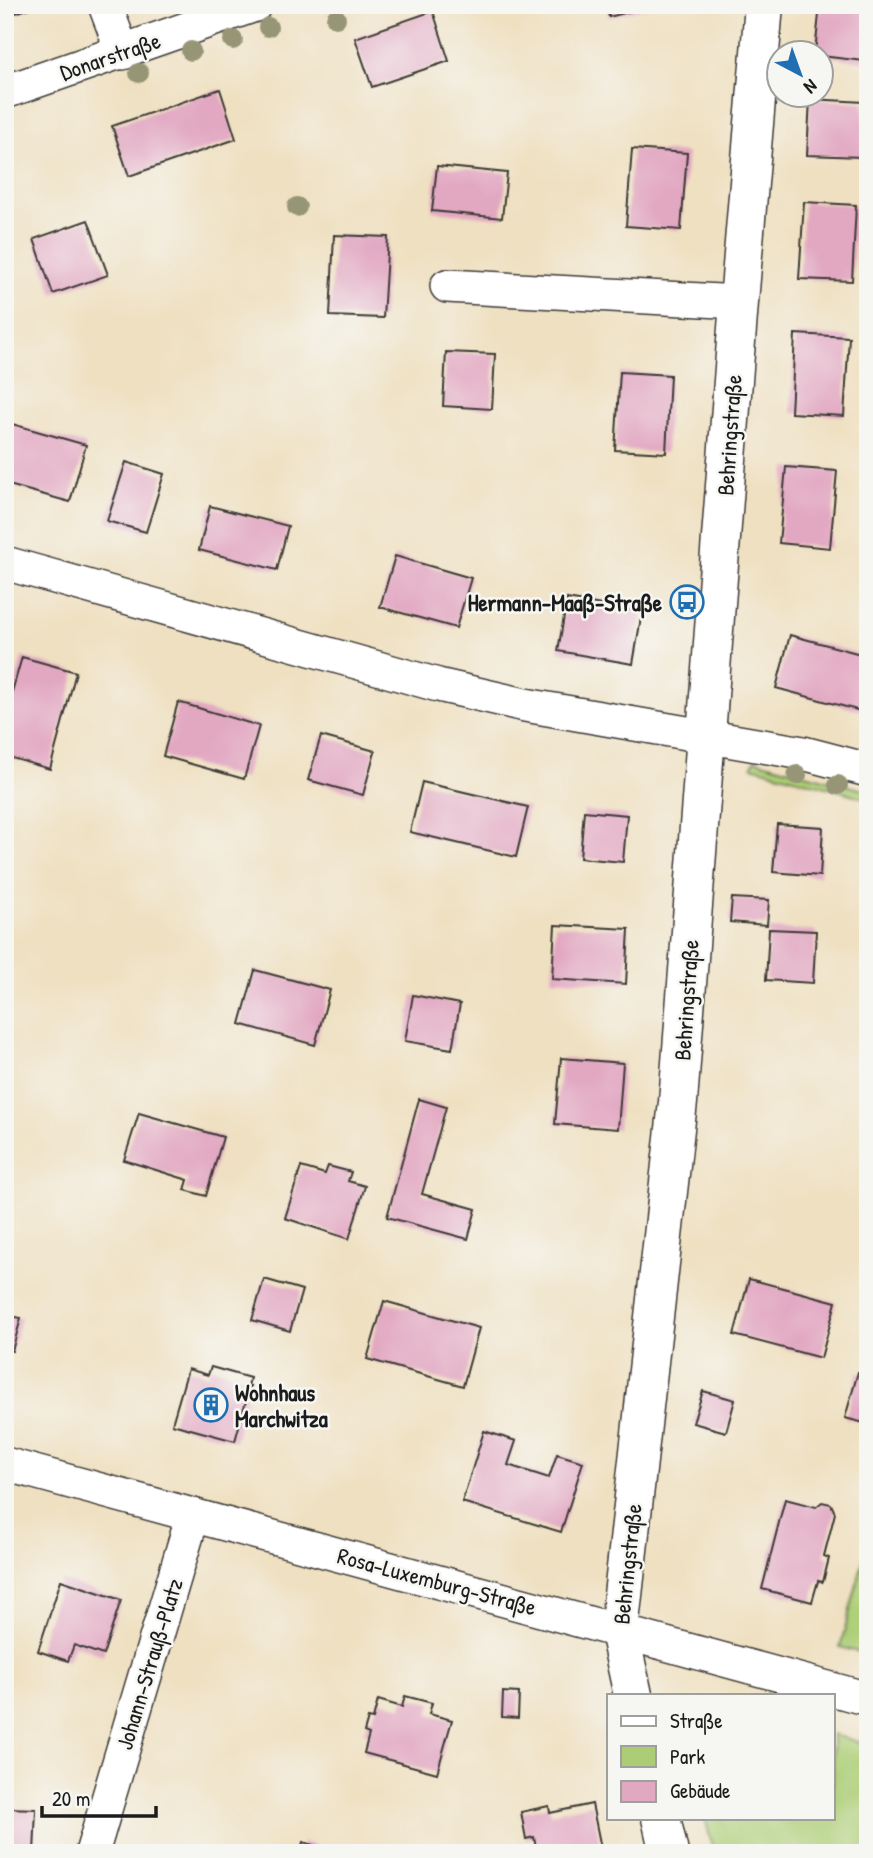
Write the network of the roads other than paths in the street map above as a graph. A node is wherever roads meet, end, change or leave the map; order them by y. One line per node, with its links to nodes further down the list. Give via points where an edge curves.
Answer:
1 (105, 5): 4 (street)
2 (255, 5): 4 (street, Donarstraße)
3 (764, 5): 7 (street, Behringstraße)
4 (123, 53): 5 (street, Donarstraße)
5 (5, 92)
6 (447, 286): 7 (street)
7 (739, 302): 9 (street, Behringstraße)
8 (5, 563): 9 (street, via 438,685 525,705)
9 (706, 735): 10 (street); 13 (street, Behringstraße, via 678,1102)
10 (868, 770)
11 (5, 1464): 12 (street, Rosa-Luxemburg-Straße)
12 (193, 1515): 13 (street, Rosa-Luxemburg-Straße); 17 (street, Johann-Strauß-Platz)
13 (619, 1631): 14 (street, Behringstraße); 15 (street, Rosa-Luxemburg-Straße)
14 (633, 1694)
15 (868, 1699)
16 (661, 1820): 18 (street)
17 (92, 1853)
18 (669, 1853)

